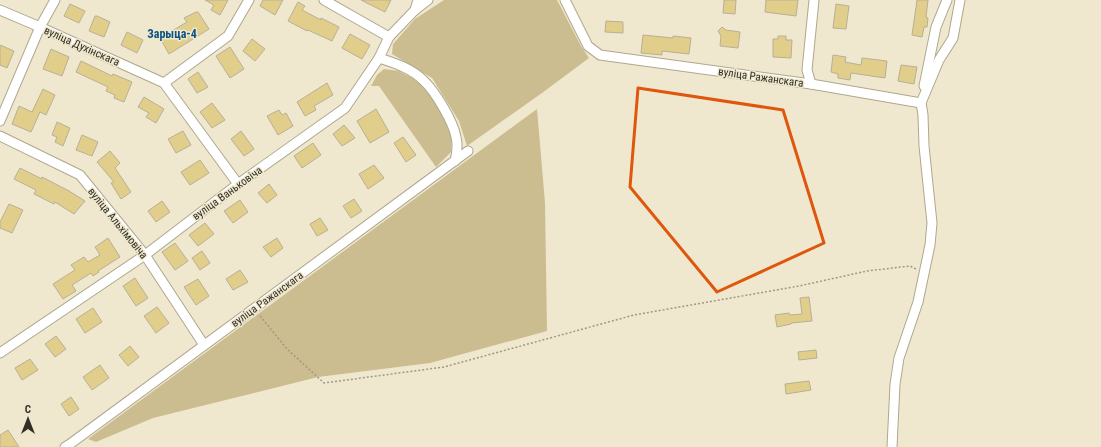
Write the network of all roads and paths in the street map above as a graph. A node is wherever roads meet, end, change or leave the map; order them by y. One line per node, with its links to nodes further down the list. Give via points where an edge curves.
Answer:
1 (55, 0): 12 (street)
2 (249, 0): 15 (street, via 228,36)
3 (324, 0): 13 (street)
4 (418, 0): 11 (street, вуліца Ваньковіча)
5 (428, 0): 11 (street)
6 (566, 0): 16 (street, вуліца Ражанскага, via 588,46 600,55)
7 (814, 0): 16 (street, via 807,70)
8 (947, 0): 17 (street, via 936,27)
9 (960, 0): 17 (street, via 953,38 939,60)
10 (0, 10): 12 (street, вуліца Духінскага)
11 (415, 10): 13 (street, вуліца Ваньковіча)
12 (40, 26): 15 (street, вуліца Духінскага); 18 (street)
13 (389, 37): 14 (street, вуліца Ваньковіча)
14 (379, 58): 21 (street, via 406,68 423,80 437,97 456,136); 22 (street, вуліца Ваньковіча, via 345,108)
15 (164, 83): 22 (street, вуліца Духінскага)
16 (811, 84): 17 (street, вуліца Ражанскага)
17 (921, 103): 24 (street, via 932,223)
18 (0, 121)
19 (0, 136): 23 (street, вуліца Альхімовіча, via 80,176)
20 (468, 151): 21 (street, вуліца Ражанскага)
21 (455, 161): 25 (street, вуліца Ражанскага)
22 (238, 184): 23 (street, вуліца Ваньковіча)
23 (145, 254): 26 (street, вуліца Альхімовіча); 27 (street, вуліца Ваньковіча)
24 (924, 274): 25 (path, via 910,266 867,271 800,286 634,315 444,367 324,383 286,349); 29 (street, via 918,302 899,358 894,384)
25 (254, 308): 26 (street, вуліца Ражанскага)
26 (204, 345): 28 (street, вуліца Ражанскага)
27 (0, 353)
28 (65, 447)
29 (892, 447)

